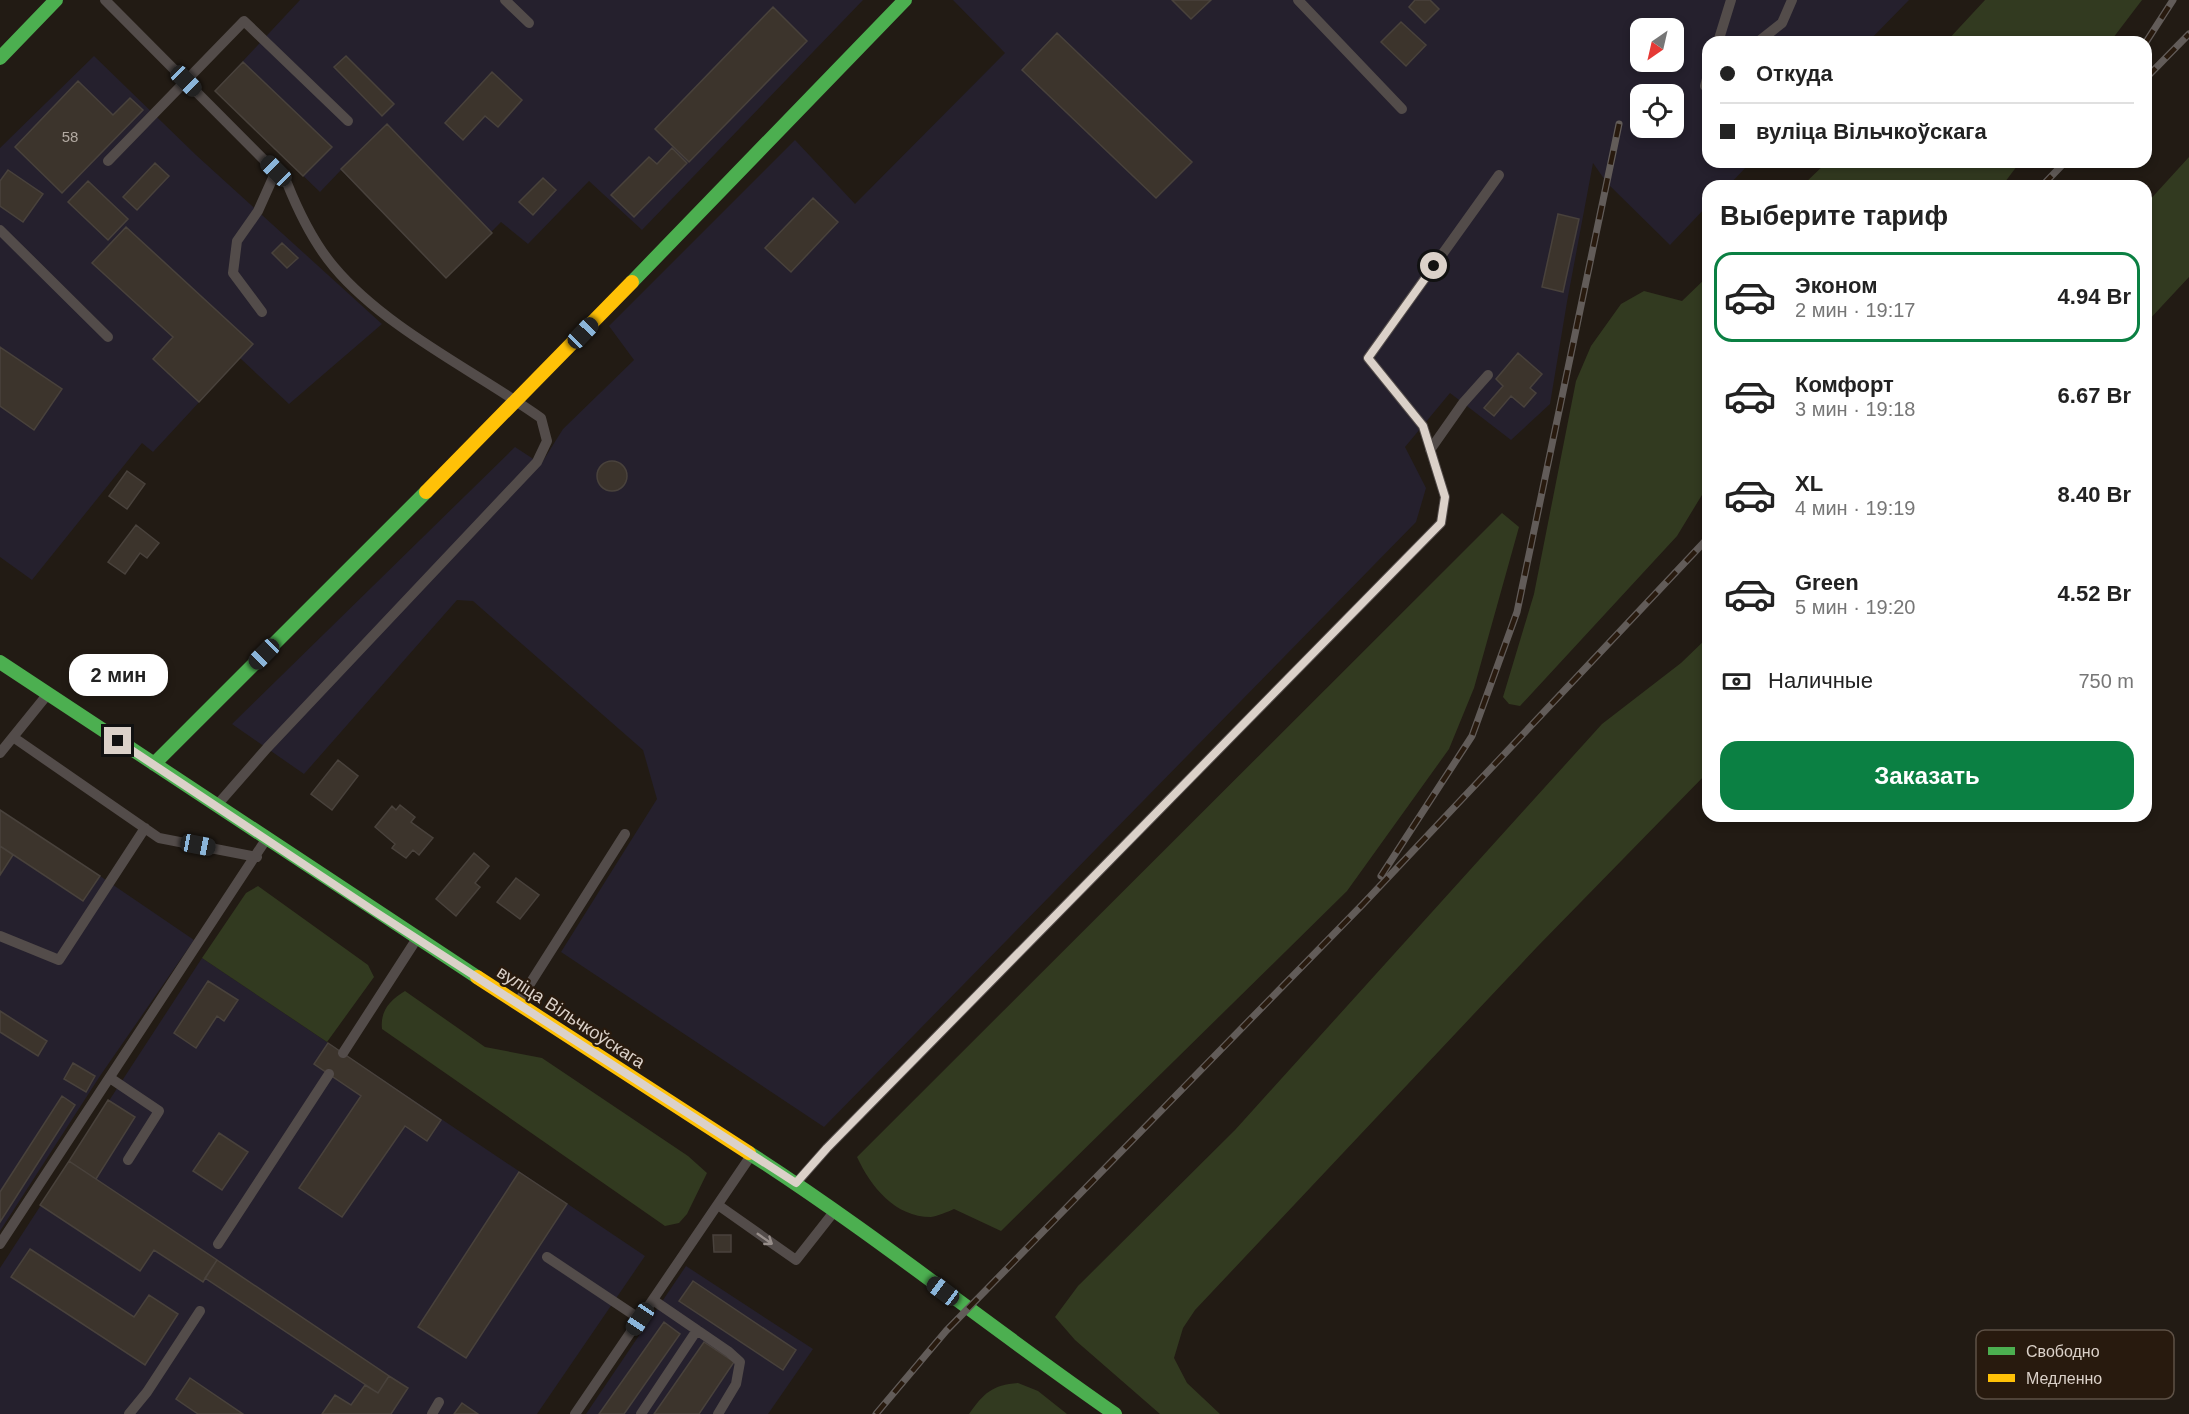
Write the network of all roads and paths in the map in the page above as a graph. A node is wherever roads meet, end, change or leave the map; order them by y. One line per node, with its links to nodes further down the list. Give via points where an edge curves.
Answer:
1 (56, 0): 11 (main road)
2 (105, 0): 12 (lane)
3 (505, 0): 8 (lane)
4 (905, 0): 22 (main road)
5 (1298, 0): 13 (lane)
6 (1731, 0): 9 (lane)
7 (1792, 0): 10 (lane, via 1782,23)
8 (529, 23)
9 (1720, 36)
10 (1766, 36)
11 (0, 58)
12 (186, 81): 14 (lane, via 244,21); 15 (lane); 16 (lane)
13 (1402, 109)
14 (348, 121)
15 (108, 161)
16 (276, 171): 19 (lane, via 258,211 237,241 233,273); 22 (lane, via 288,183 300,217 334,267 387,317)
17 (1499, 175): 23 (lane, via 1368,358 1423,426)
18 (0, 230): 20 (lane)
19 (262, 312)
20 (108, 337)
21 (1488, 375): 23 (lane)
22 (517, 401): 28 (main road); 29 (lane, via 542,418 547,441 537,462)
23 (1430, 450): 42 (lane, via 1445,497 1441,523)
24 (0, 662): 25 (main road, вуліца Вільчкоўскага)
25 (48, 694): 26 (lane); 28 (main road, вуліца Вільчкоўскага)
26 (13, 737): 27 (lane); 30 (lane)
27 (0, 753)
28 (154, 764): 29 (main road, вуліца Вільчкоўскага)
29 (216, 806): 32 (main road, вуліца Вільчкоўскага)
30 (145, 828): 33 (lane, via 159,837); 34 (lane, via 59,960)
31 (626, 834): 36 (lane)
32 (266, 840): 33 (lane); 35 (main road, вуліца Вільчкоўскага)
33 (257, 857): 39 (lane)
34 (0, 936)
35 (417, 939): 36 (main road, вуліца Вільчкоўскага); 37 (lane)
36 (518, 1004): 40 (main road, вуліца Вільчкоўскага)
37 (343, 1053)
38 (329, 1074): 46 (lane)
39 (110, 1078): 41 (lane, via 159,1111); 45 (lane)
40 (752, 1154): 42 (main road, вуліца Вільчкоўскага); 43 (lane)
41 (128, 1160)
42 (796, 1183): 44 (main road, вуліца Вільчкоўскага)
43 (718, 1205): 44 (lane, one-way to 44, via 796,1260); 48 (lane)
44 (835, 1211): 58 (main road, вуліца Вільчкоўскага)
45 (0, 1244)
46 (218, 1245)
47 (548, 1257): 50 (lane)
48 (653, 1300): 50 (lane); 51 (lane)
49 (200, 1311): 53 (lane)
50 (640, 1319): 55 (lane)
51 (697, 1330): 56 (lane); 57 (lane, via 740,1362 736,1384)
52 (439, 1402): 54 (lane)
53 (129, 1414)
54 (432, 1414)
55 (575, 1414)
56 (640, 1414)
57 (718, 1414)
58 (1115, 1414)

